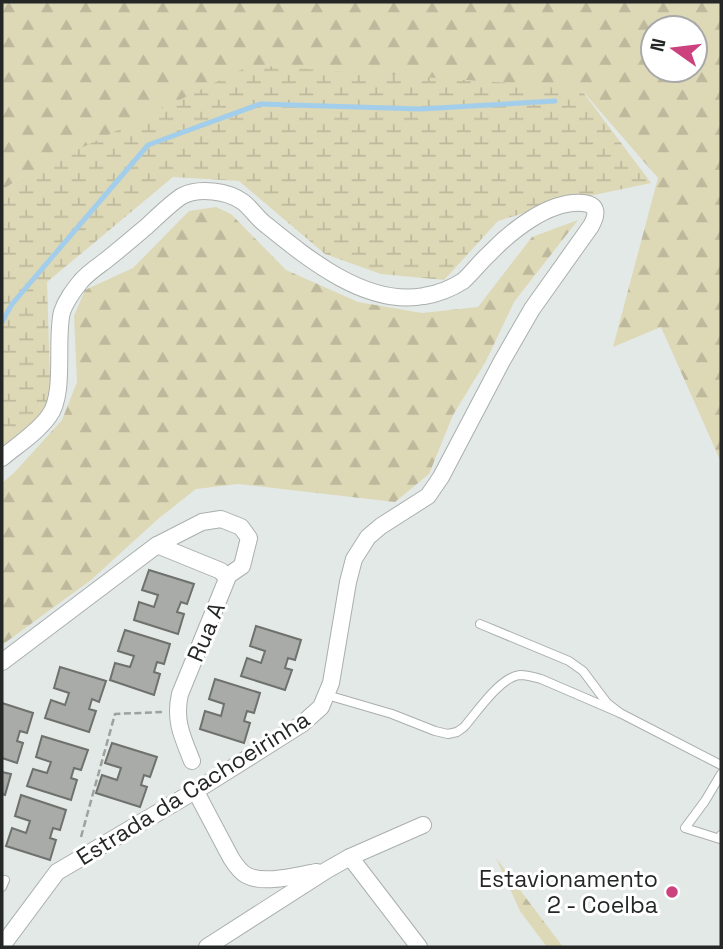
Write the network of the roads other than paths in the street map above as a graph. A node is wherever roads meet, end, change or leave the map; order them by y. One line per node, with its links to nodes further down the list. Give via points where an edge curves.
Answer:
1 (2, 458): 6 (street, Estrada da Cachoeirinha, via 54,408 67,299 83,278 183,196 206,191 229,194 343,280 398,298 422,297 463,281 522,224 560,205 589,204 597,216 532,309 441,477 428,496 368,537 354,559)
2 (156, 545): 3 (street, Rua A); 3 (street, via 202,522 221,519 241,527 249,538 242,566); 5 (street)
3 (226, 577): 8 (street, Rua A, via 180,694 177,712)
4 (480, 624): 7 (lane, via 576,666)
5 (2, 662)
6 (327, 695): 7 (lane, via 448,734 464,727 508,679 518,675 541,679); 11 (street, Estrada da Cachoeirinha, via 302,724)
7 (620, 713): 9 (lane)
8 (191, 761)
9 (721, 765)
10 (721, 774): 13 (lane, via 685,828)
11 (195, 790): 15 (street, via 231,858 247,876 271,879); 16 (street, Estrada da Cachoeirinha, via 57,872)
12 (423, 825): 14 (street)
13 (720, 837)
14 (350, 857): 15 (street); 18 (street)
15 (327, 870): 17 (street)
16 (2, 944)
17 (207, 947)
18 (419, 947)

